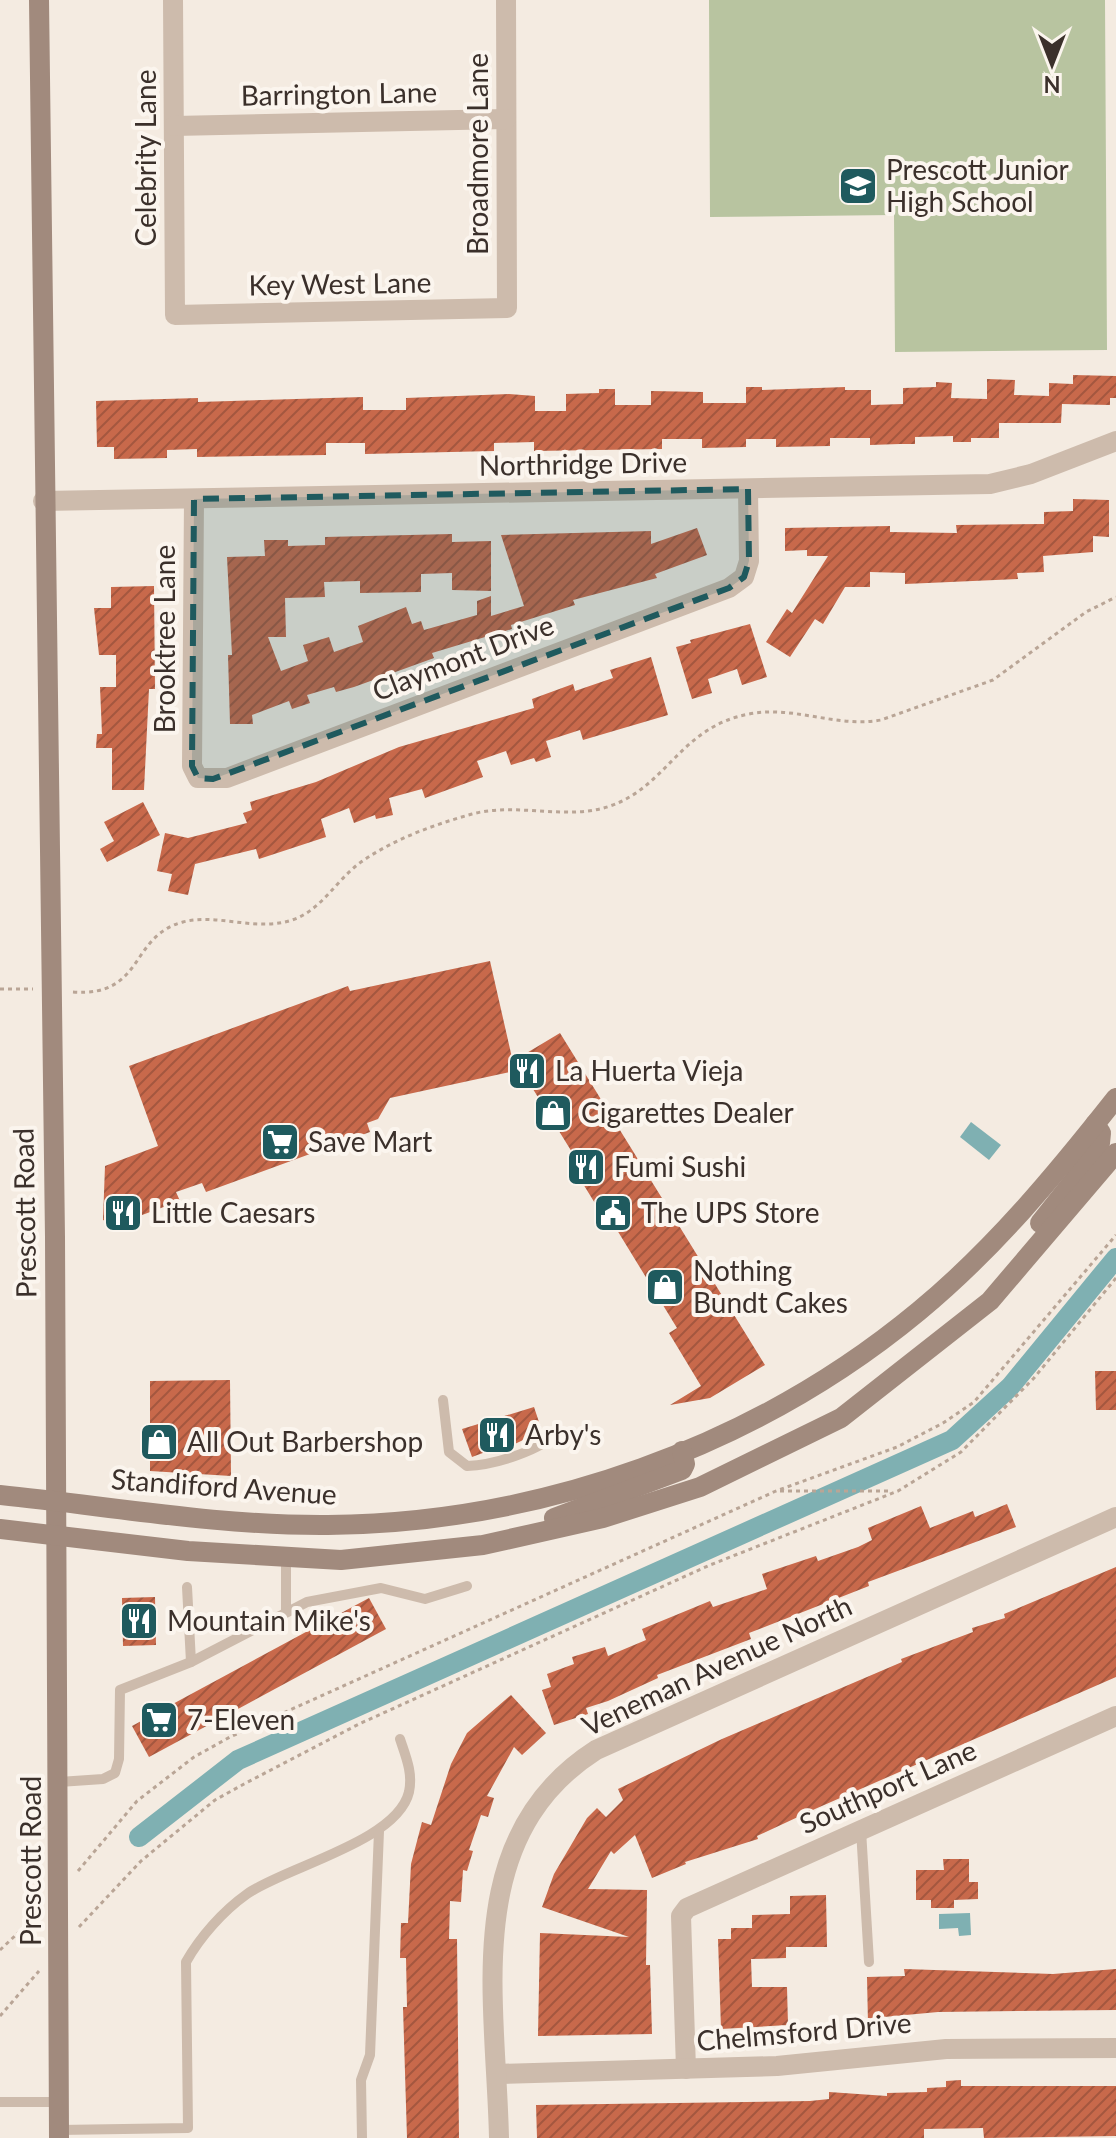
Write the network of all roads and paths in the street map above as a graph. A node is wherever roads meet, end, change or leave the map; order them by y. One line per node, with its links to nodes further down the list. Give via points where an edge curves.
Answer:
1 (39, 0): 11 (main road, Prescott Road)
2 (173, 0): 5 (street, Celebrity Lane)
3 (506, 0): 4 (street, Broadmore Lane)
4 (506, 119): 5 (street, Barrington Lane); 6 (street, Broadmore Lane)
5 (174, 126): 7 (street, Celebrity Lane)
6 (507, 308): 7 (street, Key West Lane)
7 (175, 315)
8 (1116, 441): 9 (street, Northridge Drive, via 990,484)
9 (748, 489): 10 (street, Northridge Drive); 13 (street, Claymont Drive, via 749,561 744,577 729,588 227,778)
10 (194, 499): 11 (street, Northridge Drive); 13 (street, Brooktree Lane, via 192,753)
11 (43, 501): 29 (main road, Prescott Road)
12 (1116, 597): 16 (path, via 1086,612 993,680 862,723 781,711 722,722 693,738 638,794 608,807 509,808 405,837 359,863 313,909 292,920 263,925 192,920 173,925 151,941 125,978)
13 (198, 778)
14 (16, 988): 15 (path)
15 (0, 989)
16 (87, 993)
17 (1116, 1098): 18 (main road, Standiford Avenue)
18 (1095, 1124): 21 (main road, via 1101,1138 1098,1148 1034,1231); 25 (main road, Standiford Avenue, via 1035,1199 918,1312 798,1395)
19 (1116, 1153): 21 (main road)
20 (1116, 1235): 26 (path, via 974,1402 897,1447)
21 (1019, 1265): 32 (main road, via 990,1301 841,1418 700,1487)
22 (1116, 1278): 27 (path, via 992,1424 961,1452)
23 (443, 1400): 24 (lane, via 449,1452 467,1466 550,1441)
24 (558, 1431)
25 (682, 1451): 29 (main road, Standiford Avenue, via 548,1497 403,1521 277,1524); 32 (main road, via 682,1470 548,1520)
26 (776, 1491): 27 (path); 44 (path, via 194,1757 137,1801)
27 (898, 1491): 46 (path, via 710,1565 359,1724 244,1784 215,1800 141,1861)
28 (0, 1495): 29 (main road, Standiford Avenue)
29 (55, 1501): 33 (main road, Prescott Road)
30 (1116, 1517): 51 (street, Veneman Avenue North, via 572,1765 551,1784 520,1829 498,1893 493,1925)
31 (0, 1529): 33 (main road)
32 (528, 1535): 34 (main road, via 398,1555)
33 (56, 1536): 34 (main road); 41 (main road, Prescott Road)
34 (286, 1558): 37 (lane)
35 (467, 1586): 37 (lane, via 425,1599 381,1588 352,1591)
36 (187, 1587): 38 (lane)
37 (286, 1610): 38 (lane)
38 (191, 1662): 41 (lane, via 120,1690 115,1773 103,1779)
39 (1116, 1716): 42 (street, Southport Lane)
40 (400, 1739): 43 (lane, via 411,1769 408,1795)
41 (59, 1782): 44 (main road, Prescott Road)
42 (861, 1830): 47 (lane); 50 (street, Southport Lane, via 684,1912)
43 (379, 1831): 54 (lane, via 247,1894 197,1943 186,1962); 56 (lane, via 370,2055 361,2080)
44 (59, 1894): 45 (path); 46 (main road, Prescott Road)
45 (0, 1950)
46 (59, 1950): 48 (path); 53 (main road, Prescott Road)
47 (869, 1962)
48 (0, 2016)
49 (1116, 2048): 50 (street, Chelmsford Drive, via 946,2049)
50 (686, 2069): 51 (street, Chelmsford Drive)
51 (497, 2074): 57 (street, Veneman Avenue North)
52 (0, 2102): 53 (lane)
53 (59, 2102): 55 (main road, Prescott Road)
54 (188, 2133): 55 (lane)
55 (59, 2134)
56 (362, 2138)
57 (499, 2138)

